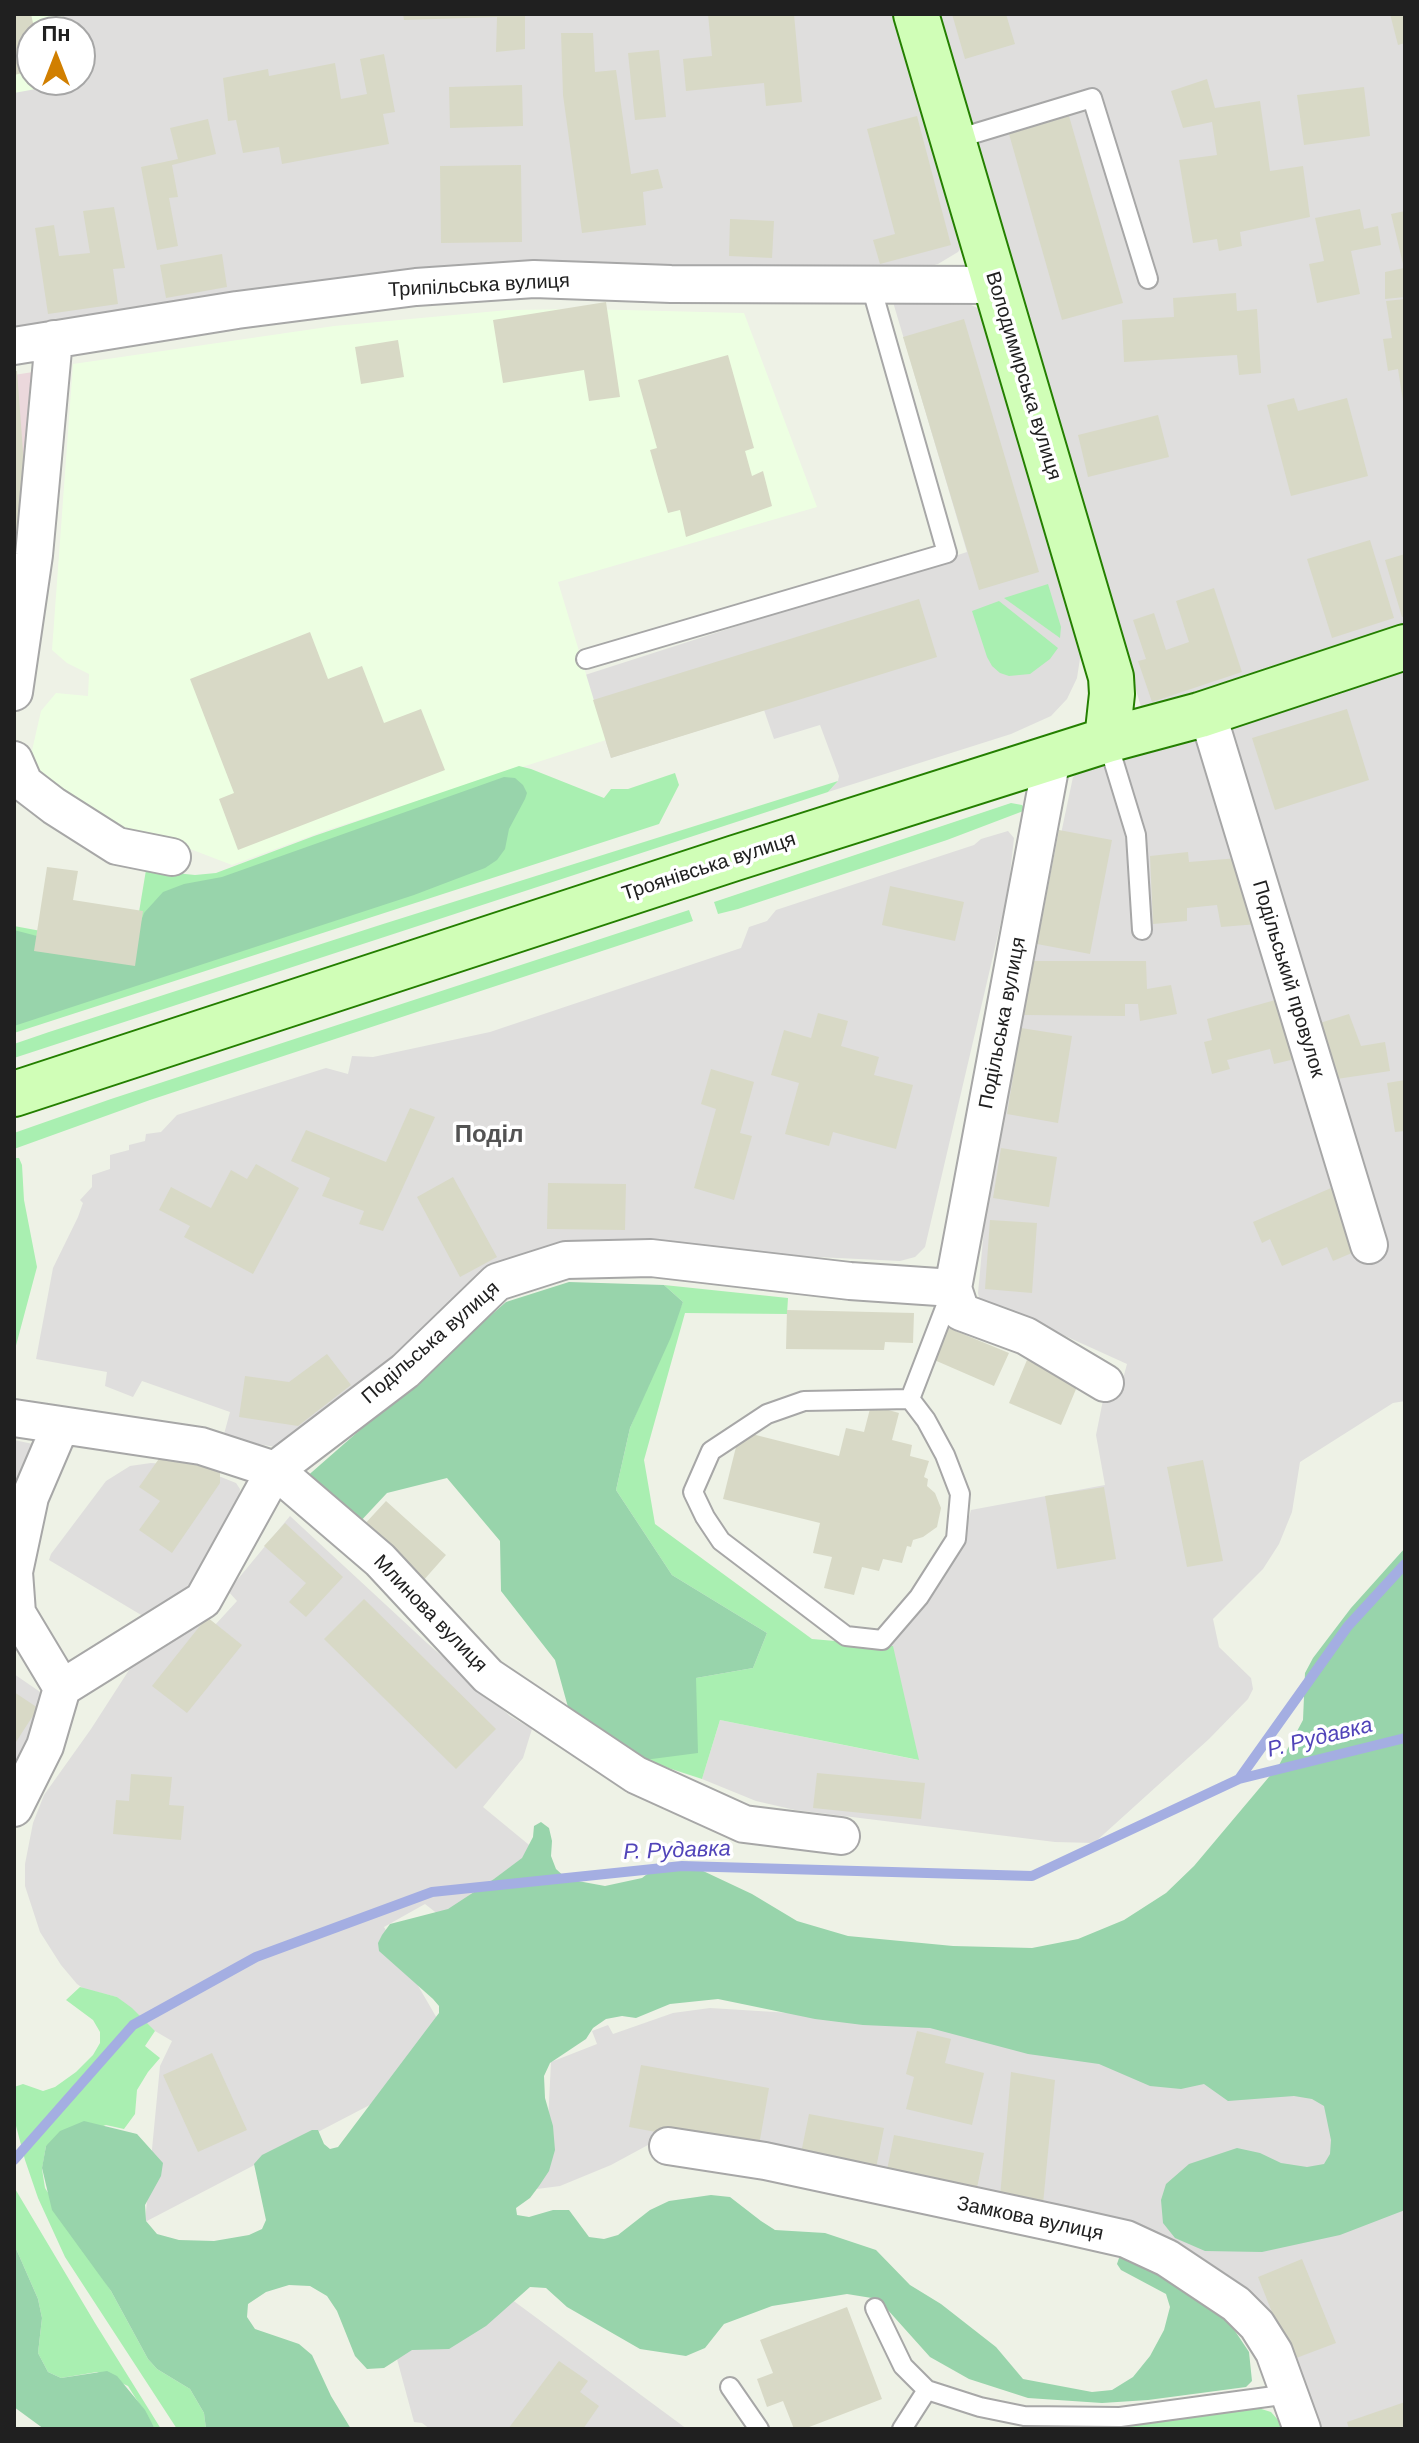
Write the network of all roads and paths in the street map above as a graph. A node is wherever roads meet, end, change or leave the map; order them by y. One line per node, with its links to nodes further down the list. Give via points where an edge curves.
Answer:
1 (916, 14): 2 (street, Володимирська вулиця)
2 (953, 140): 3 (lane, via 1092,98); 4 (street, Володимирська вулиця)
3 (1148, 279)
4 (995, 285): 5 (street, Трипільська вулиця); 12 (street, Володимирська вулиця, via 1111,677)
5 (871, 286): 6 (street, Трипільська вулиця, via 534,279 416,287); 9 (lane, via 947,553)
6 (54, 339): 7 (street, Трипільська вулиця); 10 (street, via 34,555)
7 (14, 346)
8 (1405, 647): 11 (street, Троянівська вулиця)
9 (586, 659)
10 (14, 692)
11 (1207, 712): 12 (street, Троянівська вулиця); 18 (street, Подільський провулок)
12 (1107, 740): 13 (street, Троянівська вулиця); 16 (lane, via 1136,835)
13 (1052, 758): 17 (street, Троянівська вулиця); 19 (street, Подільська вулиця)
14 (14, 760): 15 (street, via 24,783 117,846)
15 (172, 857)
16 (1142, 930)
17 (14, 1094)
18 (1369, 1245)
19 (953, 1288): 20 (street, via 961,1312 1026,1336); 21 (lane); 24 (street, Подільська вулиця, via 651,1258 566,1260 497,1282 405,1371)
20 (1105, 1383)
21 (910, 1399): 21 (lane, via 804,1401 767,1414 711,1451 693,1492 721,1541 846,1636 882,1640 919,1597 956,1539 960,1494 945,1455)
22 (14, 1418): 23 (street, Млинова вулиця)
23 (60, 1427): 24 (street, Млинова вулиця, via 201,1446); 25 (street, via 30,1497 14,1572 17,1613)
24 (275, 1470): 25 (street, Подільська вулиця, via 203,1600); 27 (street, Млинова вулиця, via 380,1560 488,1676 636,1775 744,1824)
25 (62, 1688): 26 (street, via 45,1746)
26 (14, 1808)
27 (841, 1836)
28 (668, 2146): 32 (street, Замкова вулиця, via 765,2161 1126,2239 1167,2258 1236,2304 1274,2352)
29 (875, 2308): 31 (lane, via 903,2366)
30 (730, 2387): 33 (lane)
31 (927, 2390): 32 (lane, via 1024,2416 1077,2418); 34 (lane)
32 (1289, 2394): 35 (street, Замкова вулиця)
33 (759, 2429)
34 (902, 2429)
35 (1302, 2429)

